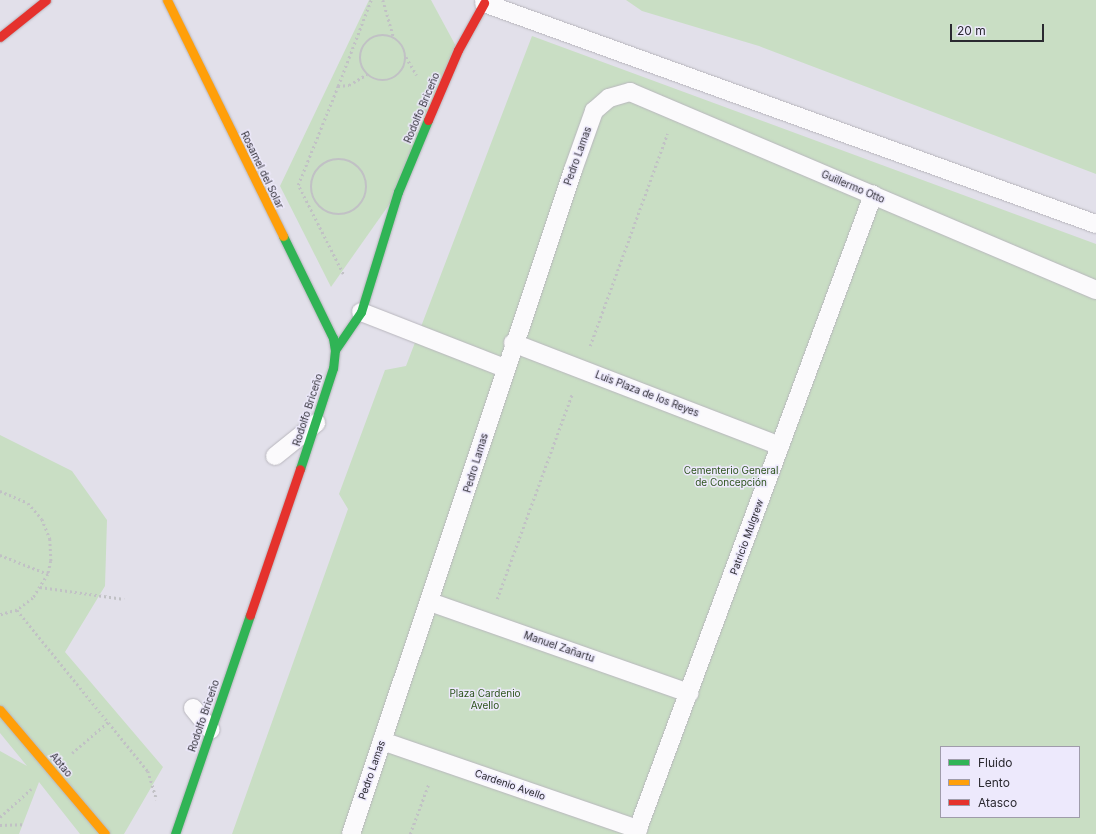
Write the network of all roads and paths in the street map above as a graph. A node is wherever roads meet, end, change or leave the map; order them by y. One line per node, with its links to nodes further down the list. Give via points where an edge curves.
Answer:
1 (46, 0): 6 (street)
2 (167, 0): 18 (street, Rosamel del Solar, via 333,338)
3 (371, 0): 9 (path)
4 (383, 0): 7 (path)
5 (484, 3): 13 (lane); 16 (street, Rodolfo Briceño, via 458,50 398,192)
6 (0, 37)
7 (394, 38): 8 (path, via 373,37 363,48 361,62); 8 (path, via 405,53 401,72 381,81)
8 (367, 74): 9 (path, via 349,85)
9 (338, 86): 14 (path, via 298,185)
10 (609, 98): 12 (lane, Guillermo Otto, via 630,92); 17 (lane, Pedro Lamas, via 594,111)
11 (367, 180): 11 (path, via 366,199 353,212 334,215 325,212 313,198 311,180 328,160 347,160 356,164)
12 (873, 195): 15 (lane, Guillermo Otto); 21 (lane, Patricio Mulgrew)
13 (1096, 224)
14 (342, 272)
15 (1096, 290)
16 (361, 312): 18 (street, Rodolfo Briceño); 19 (lane)
17 (513, 343): 19 (lane, Pedro Lamas); 21 (lane, Luis Plaza de los Reyes)
18 (335, 350): 20 (street, Rodolfo Briceño, via 333,368)
19 (505, 368): 28 (lane, Pedro Lamas)
20 (316, 423): 22 (lane); 34 (street, Rodolfo Briceño)
21 (780, 446): 31 (lane, Patricio Mulgrew)
22 (275, 456)
23 (0, 491): 25 (path, via 28,503 42,519 50,539)
24 (0, 555): 25 (path)
25 (48, 574): 26 (path)
26 (40, 587): 27 (path); 29 (path, via 33,598)
27 (124, 599)
28 (430, 602): 31 (lane, Manuel Zañartu); 35 (lane, Pedro Lamas)
29 (17, 610): 30 (path); 37 (path, via 148,771)
30 (0, 615)
31 (689, 693): 40 (lane, Patricio Mulgrew)
32 (193, 708): 34 (lane)
33 (0, 710): 41 (street, Abtao)
34 (211, 730): 42 (street, Rodolfo Briceño)
35 (382, 741): 36 (lane, Cardenio Avello); 43 (lane, Pedro Lamas)
36 (438, 760): 40 (lane, Cardenio Avello); 44 (path)
37 (158, 807)
38 (23, 824): 39 (path)
39 (0, 825)
40 (638, 831)
41 (105, 834)
42 (175, 834)
43 (351, 834)
44 (410, 834)

